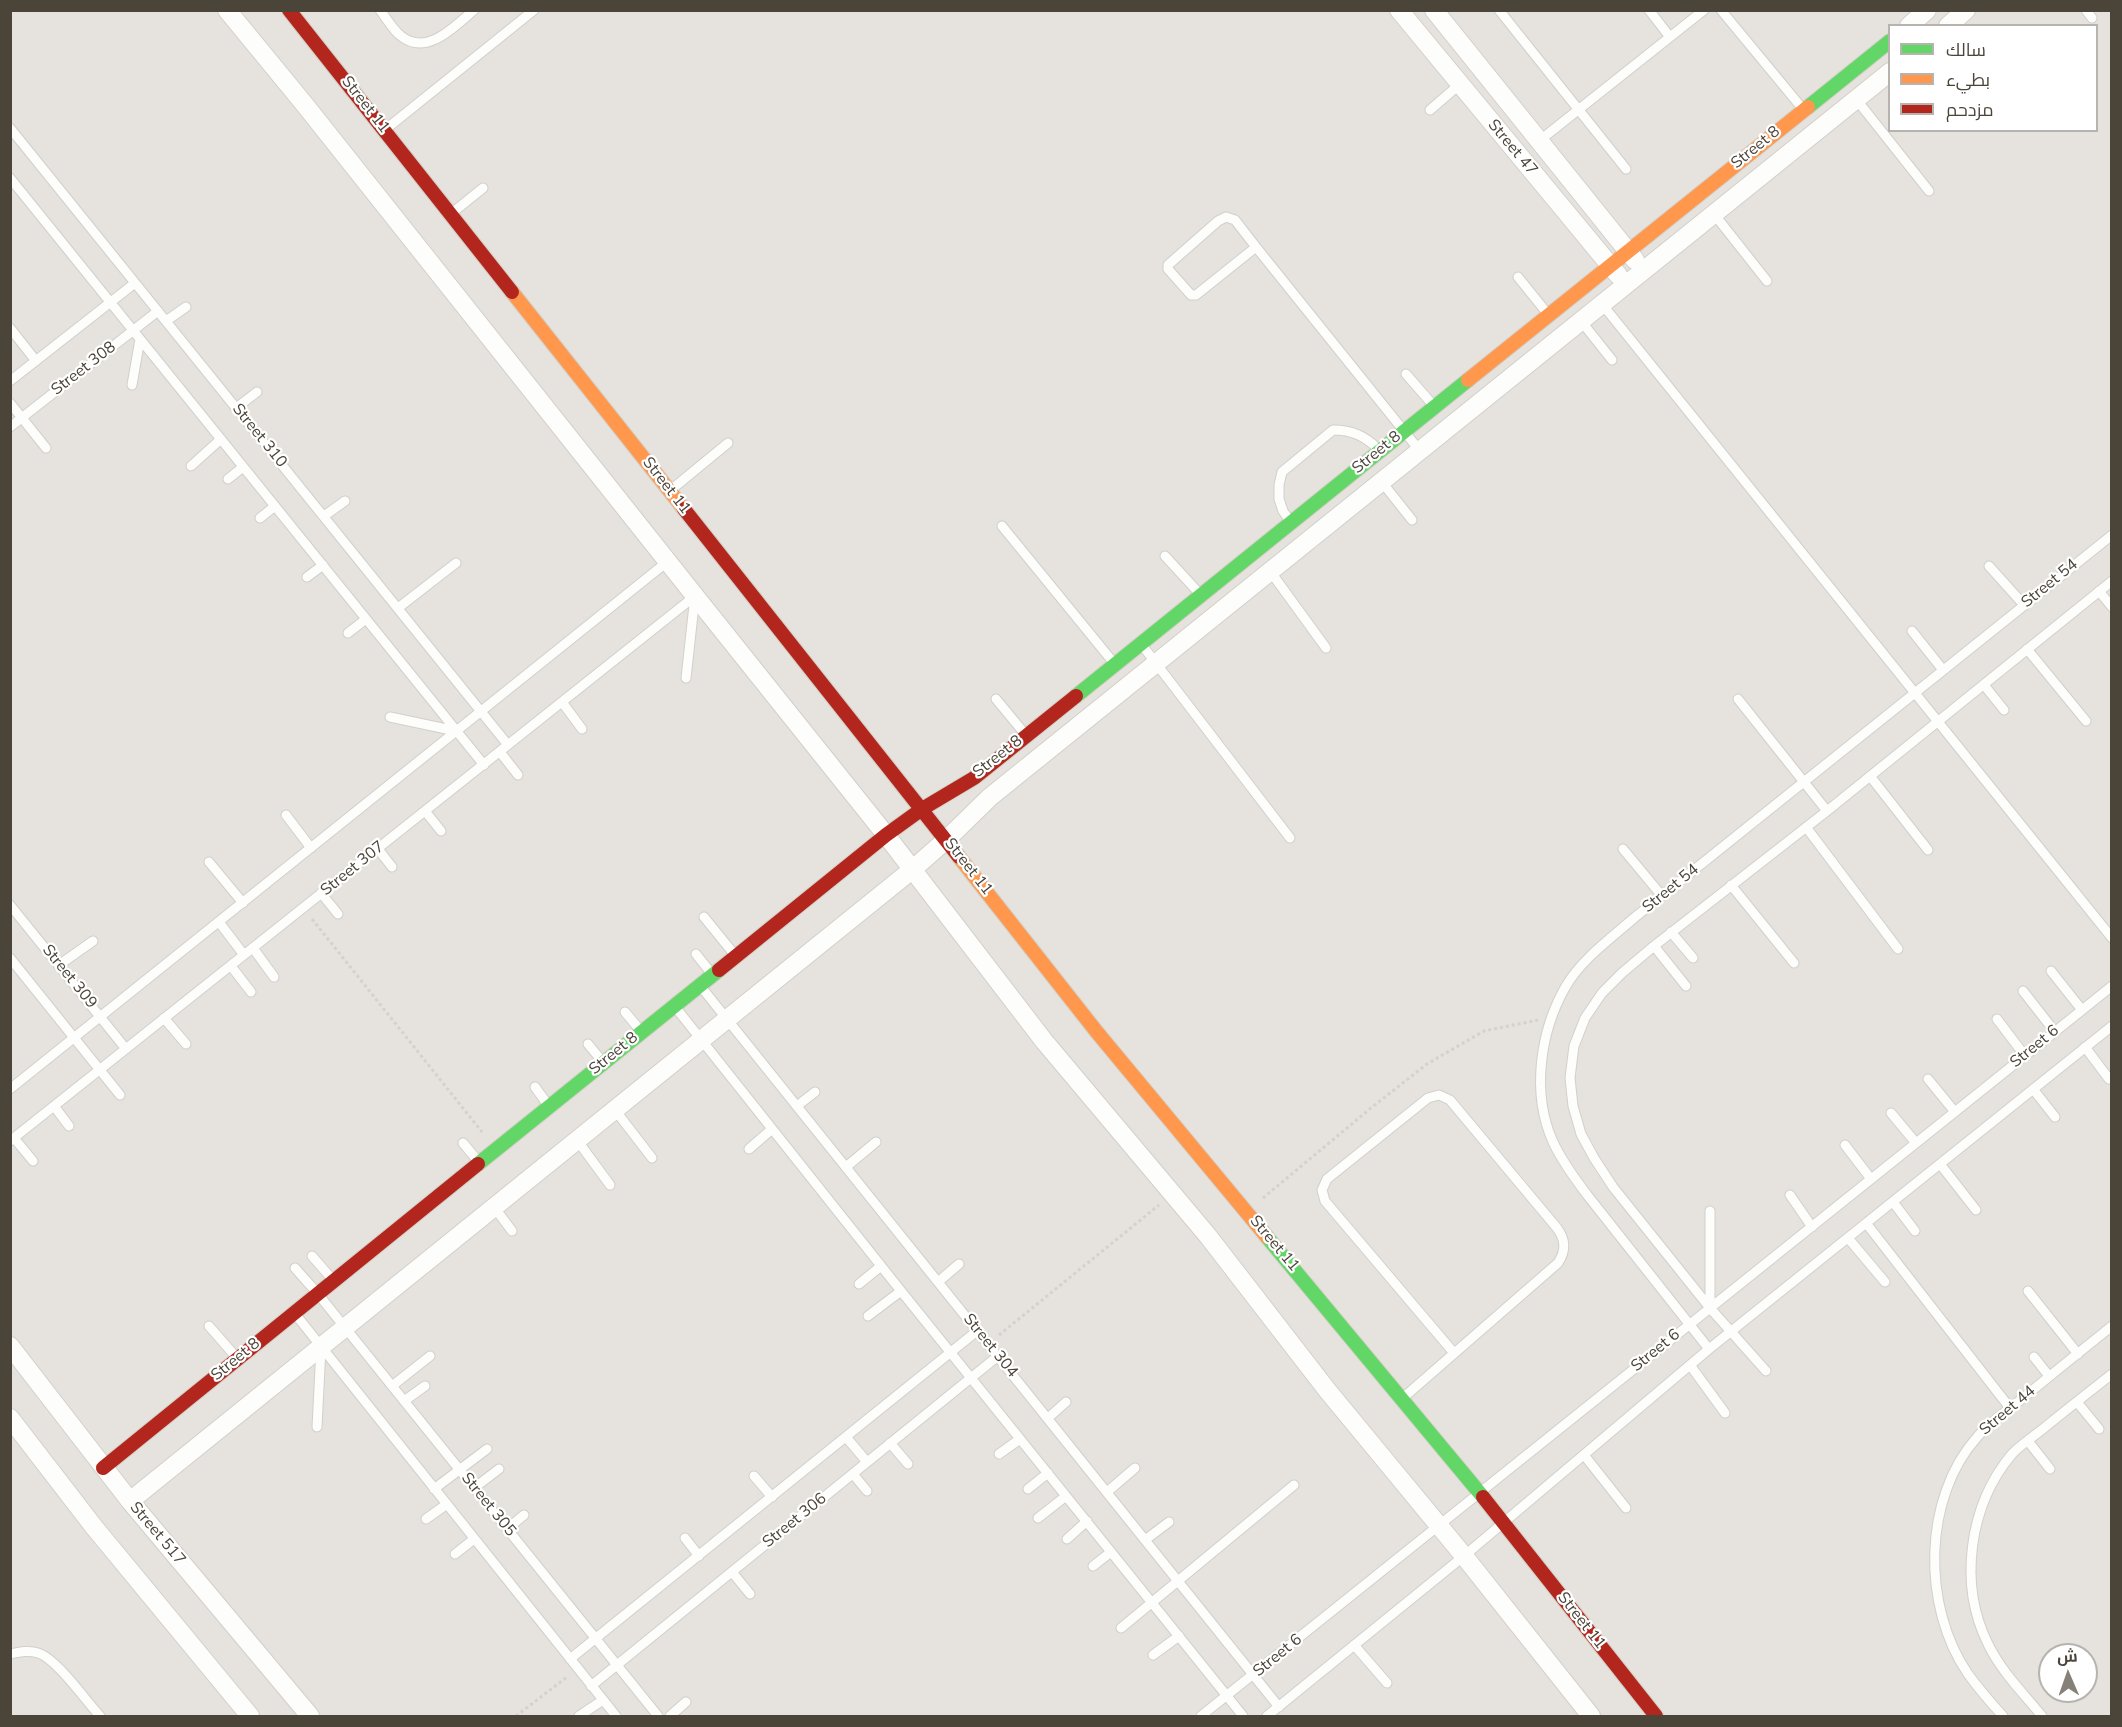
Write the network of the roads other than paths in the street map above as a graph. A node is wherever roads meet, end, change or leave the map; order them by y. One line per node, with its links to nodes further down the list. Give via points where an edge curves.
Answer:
1 (227, 10): 83 (street)
2 (289, 10): 25 (street, Street 11)
3 (380, 10): 4 (lane, via 400,36 420,44 441,37)
4 (474, 10)
5 (534, 10): 25 (lane)
6 (1399, 10): 19 (street, Street 47)
7 (1434, 10): 26 (street, Street 47)
8 (1498, 10): 22 (lane)
9 (1649, 10): 16 (lane)
10 (1704, 10): 16 (lane)
11 (1721, 10): 23 (lane)
12 (1927, 10): 14 (street)
13 (1966, 10): 15 (street)
14 (1911, 24)
15 (1950, 24)
16 (1670, 37): 22 (lane)
17 (1888, 43): 23 (street, Street 8)
18 (1888, 74): 20 (street, Street 8)
19 (1460, 84): 21 (lane); 35 (street, Street 47)
20 (1856, 99): 30 (lane); 32 (street, Street 8)
21 (1430, 110)
22 (1578, 110): 26 (lane); 27 (lane)
23 (1804, 110): 34 (street, Street 8)
24 (10, 128): 39 (lane, Street 310)
25 (385, 131): 31 (street, Street 11)
26 (1539, 141): 34 (street, Street 47)
27 (1626, 169)
28 (10, 178): 41 (lane, Street 310)
29 (483, 189): 31 (lane)
30 (1929, 191)
31 (450, 214): 72 (street, Street 11)
32 (1714, 214): 36 (street, Street 8); 38 (lane)
33 (1256, 247): 33 (lane, via 1235,220 1226,217 1218,220 1168,269 1188,293 1196,295); 62 (lane)
34 (1628, 251): 35 (street, Street 8); 36 (street, Street 47)
35 (1610, 266): 40 (street, Street 47); 45 (street, Street 8)
36 (1644, 270): 40 (street, Street 8)
37 (1518, 277): 45 (lane)
38 (1767, 280)
39 (135, 283): 41 (lane); 44 (lane, Street 310)
40 (1626, 285): 42 (street, Street 8)
41 (110, 302): 49 (lane, Street 310); 52 (lane)
42 (1602, 304): 47 (street, Street 8); 106 (lane)
43 (186, 307): 46 (lane)
44 (158, 311): 46 (lane, Street 310); 49 (lane, Street 308)
45 (1549, 315): 58 (street, Street 8)
46 (166, 321): 59 (lane, Street 310)
47 (1581, 321): 51 (lane); 67 (street, Street 8)
48 (10, 328): 52 (lane)
49 (133, 331): 50 (lane, Street 310); 60 (lane, Street 308)
50 (140, 339): 55 (lane); 63 (lane, Street 310)
51 (1612, 360)
52 (36, 361): 54 (lane)
53 (1406, 374): 58 (lane)
54 (10, 381)
55 (132, 385)
56 (257, 392): 59 (lane)
57 (10, 403): 60 (lane)
58 (1435, 407): 62 (street, Street 8)
59 (236, 408): 75 (lane, Street 310)
60 (22, 418): 61 (lane, Street 308); 65 (lane)
61 (10, 427)
62 (1404, 431): 66 (street, Street 8); 67 (lane)
63 (221, 440): 68 (lane); 69 (lane, Street 310)
64 (728, 443): 72 (lane)
65 (46, 448)
66 (1380, 451): 78 (street, Street 8); 78 (lane, via 1359,434 1333,430 1282,472 1279,499)
67 (1420, 451): 71 (street, Street 8)
68 (191, 466)
69 (243, 467): 70 (lane); 74 (lane, Street 310)
70 (228, 479)
71 (1381, 482): 77 (lane); 86 (street, Street 8)
72 (670, 491): 124 (street, Street 11)
73 (345, 501): 75 (lane)
74 (275, 506): 76 (lane); 84 (lane, Street 310)
75 (324, 516): 94 (lane, Street 310)
76 (260, 518)
77 (1412, 520)
78 (1291, 522): 90 (street, Street 8)
79 (1002, 526): 102 (lane)
80 (2112, 535): 92 (lane, Street 54)
81 (1165, 556): 90 (lane)
82 (456, 562): 94 (lane)
83 (667, 562): 91 (street); 111 (lane)
84 (323, 565): 87 (lane); 95 (lane, Street 310)
85 (1989, 566): 92 (lane)
86 (1270, 571): 99 (lane); 101 (street, Street 8)
87 (308, 577)
88 (2112, 581): 89 (lane, Street 54)
89 (2099, 591): 93 (lane); 100 (lane, Street 54)
90 (1200, 595): 98 (street, Street 8)
91 (694, 596): 104 (lane); 109 (lane, Street 307); 130 (street)
92 (2024, 605): 103 (lane, Street 54)
93 (2112, 607)
94 (398, 608): 111 (lane, Street 310)
95 (366, 619): 97 (lane); 116 (lane, Street 310)
96 (1912, 631): 103 (lane)
97 (348, 633)
98 (1141, 643): 101 (lane); 102 (street, Street 8)
99 (1326, 648)
100 (2027, 649): 105 (lane, Street 54); 113 (lane)
101 (1156, 663): 131 (lane); 132 (street, Street 8, via 990,797)
102 (1115, 664): 117 (street, Street 8)
103 (1943, 670): 106 (lane, Street 54)
104 (686, 678)
105 (1984, 685): 110 (lane); 114 (lane, Street 54)
106 (1915, 693): 114 (lane); 123 (lane, Street 54)
107 (996, 699): 117 (lane)
108 (1738, 699): 123 (lane)
109 (562, 702): 115 (lane); 118 (lane, Street 307)
110 (2004, 710)
111 (481, 712): 116 (lane); 118 (lane, Street 310)
112 (390, 717): 116 (lane)
113 (2086, 721)
114 (1938, 722): 122 (lane, Street 54); 149 (lane)
115 (582, 729)
116 (456, 731): 120 (lane, Street 310); 133 (lane)
117 (1026, 735): 124 (street, Street 8, via 974,778)
118 (508, 745): 119 (lane, Street 307)
119 (500, 752): 120 (lane, Street 307); 121 (lane)
120 (484, 765): 125 (lane, Street 307)
121 (518, 775)
122 (1870, 776): 126 (lane, Street 54); 136 (lane)
123 (1804, 782): 126 (lane); 142 (lane, Street 54)
124 (922, 809): 130 (street, Street 8); 132 (street, Street 11)
125 (425, 811): 129 (lane); 134 (lane, Street 307)
126 (1827, 811): 128 (lane, Street 54)
127 (286, 815): 133 (lane)
128 (1806, 827): 140 (lane, Street 54); 153 (lane)
129 (441, 831)
130 (886, 835): 139 (street); 156 (street, Street 8)
131 (1290, 838)
132 (946, 840): 139 (street, Street 8); 266 (street, Street 11, via 1096,1031)
133 (311, 848): 143 (lane)
134 (378, 849): 138 (lane); 141 (lane, Street 307)
135 (1623, 849): 142 (lane)
136 (1928, 850)
137 (209, 862): 143 (lane)
138 (392, 867)
139 (913, 869): 175 (street, Street 8); 311 (street, via 1044,1041 1208,1236)
140 (1731, 885): 148 (lane, Street 54); 159 (lane)
141 (321, 893): 145 (lane); 152 (lane, Street 307)
142 (1662, 896): 243 (lane, Street 54, via 1585,962 1567,985 1543,1048 1541,1081 1543,1110 1552,1141 1575,1179)
143 (243, 903): 147 (lane)
144 (10, 905): 160 (lane, Street 309)
145 (338, 914)
146 (704, 917): 156 (lane)
147 (219, 922): 155 (lane); 173 (lane)
148 (1671, 932): 151 (lane, Street 54); 158 (lane)
149 (2112, 938)
150 (93, 941): 160 (lane)
151 (1654, 946): 166 (lane); 240 (lane, Street 54, via 1622,972 1585,1018 1574,1046 1570,1078 1573,1106 1581,1134 1600,1168)
152 (253, 948): 155 (lane, Street 307); 164 (lane)
153 (1898, 949)
154 (696, 954): 163 (lane)
155 (244, 955): 161 (lane, Street 307)
156 (736, 956): 163 (street, Street 8)
157 (10, 958): 180 (lane, Street 309)
158 (1693, 958)
159 (1794, 963)
160 (60, 965): 173 (lane, Street 309)
161 (231, 966): 169 (lane); 174 (lane, Street 307)
162 (2051, 972): 171 (lane)
163 (713, 975): 165 (street, Street 8)
164 (273, 977)
165 (700, 985): 170 (street, Street 8); 175 (lane, Street 304)
166 (1686, 986)
167 (2112, 986): 171 (lane, Street 6)
168 (2023, 991): 179 (lane)
169 (251, 992)
170 (674, 1006): 178 (street, Street 8); 181 (lane, Street 304)
171 (2082, 1010): 179 (lane, Street 6)
172 (625, 1012): 178 (lane)
173 (101, 1017): 180 (lane); 185 (lane, Street 309)
174 (164, 1018): 182 (lane); 185 (lane, Street 307)
175 (727, 1019): 181 (street, Street 8); 197 (lane, Street 304)
176 (1997, 1019): 186 (lane)
177 (2112, 1026): 184 (lane, Street 6)
178 (642, 1032): 187 (street, Street 8)
179 (2055, 1032): 186 (lane, Street 6)
180 (74, 1038): 188 (lane, Street 309); 192 (lane)
181 (701, 1040): 199 (street, Street 8); 204 (lane, Street 304)
182 (186, 1044)
183 (588, 1044): 187 (lane)
184 (2085, 1047): 190 (lane); 193 (lane, Street 6)
185 (126, 1049): 188 (lane, Street 307)
186 (2025, 1056): 200 (lane, Street 6)
187 (603, 1063): 198 (street, Street 8)
188 (100, 1070): 195 (lane, Street 309); 196 (lane, Street 307)
189 (1928, 1079): 200 (lane)
190 (2109, 1079)
191 (535, 1087): 198 (lane)
192 (10, 1089)
193 (2033, 1089): 202 (lane); 215 (lane, Street 6)
194 (815, 1092): 197 (lane)
195 (120, 1095)
196 (54, 1106): 203 (lane); 205 (lane, Street 307)
197 (797, 1106): 216 (lane, Street 304)
198 (550, 1107): 214 (street, Street 8)
199 (615, 1110): 206 (street, Street 8); 212 (lane)
200 (1954, 1112): 209 (lane, Street 6)
201 (1891, 1113): 209 (lane)
202 (2055, 1117)
203 (69, 1126)
204 (772, 1129): 211 (lane); 231 (lane, Street 304)
205 (12, 1139): 213 (lane)
206 (577, 1140): 218 (lane); 221 (street, Street 8)
207 (876, 1142): 216 (lane)
208 (463, 1143): 214 (lane)
209 (1916, 1143): 217 (lane, Street 6)
210 (1845, 1145): 217 (lane)
211 (749, 1149)
212 (652, 1158)
213 (33, 1161)
214 (480, 1163): 233 (street, Street 8)
215 (1940, 1164): 220 (lane, Street 6); 222 (lane)
216 (846, 1167): 234 (lane, Street 304)
217 (1871, 1179): 225 (lane, Street 6)
218 (610, 1185)
219 (1790, 1195): 225 (lane)
220 (1893, 1202): 224 (lane, Street 6); 227 (lane)
221 (494, 1207): 226 (lane); 246 (street, Street 8)
222 (1976, 1210)
223 (1710, 1211): 240 (lane)
224 (1866, 1224): 228 (lane, Street 6); 270 (lane)
225 (1812, 1227): 240 (lane, Street 6)
226 (512, 1231)
227 (1916, 1231)
228 (1848, 1238): 235 (lane); 248 (lane, Street 6)
229 (312, 1256): 233 (lane)
230 (959, 1264): 234 (lane)
231 (881, 1266): 236 (lane); 237 (lane, Street 304)
232 (295, 1268): 239 (lane, Street 305)
233 (334, 1281): 239 (street, Street 8)
234 (938, 1282): 247 (lane, Street 304)
235 (1884, 1282)
236 (859, 1284)
237 (900, 1291): 242 (lane); 252 (lane, Street 304)
238 (2028, 1291): 254 (lane)
239 (318, 1294): 241 (street, Street 8); 246 (lane, Street 305)
240 (1710, 1308): 243 (lane, Street 6); 248 (lane, Street 54)
241 (294, 1313): 250 (lane, Street 305); 258 (street, Street 8)
242 (868, 1316)
243 (1689, 1325): 251 (lane, Street 54); 299 (lane, Street 6)
244 (209, 1326): 258 (lane)
245 (2112, 1326): 254 (lane, Street 44)
246 (345, 1328): 250 (street, Street 8); 264 (lane, Street 305)
247 (977, 1331): 252 (lane, Street 306); 256 (lane, Street 304)
248 (1731, 1332): 251 (lane, Street 6); 260 (lane, Street 54)
249 (10, 1346): 285 (street, Street 517)
250 (321, 1347): 274 (lane); 295 (lane, Street 305); 302 (street, Street 8)
251 (1709, 1349): 259 (lane, Street 6)
252 (951, 1352): 263 (lane, Street 304); 276 (lane, Street 306)
253 (1454, 1353): 253 (lane, via 1558,1263 1564,1241 1450,1100 1439,1095 1428,1098 1327,1179 1322,1190 1325,1201); 266 (lane)
254 (2078, 1354): 262 (lane, Street 44)
255 (430, 1356): 264 (lane)
256 (998, 1356): 263 (lane, Street 306); 273 (lane, Street 304)
257 (2034, 1357): 262 (lane)
258 (238, 1359): 285 (street, Street 8)
259 (1690, 1365): 271 (lane); 282 (lane, Street 6)
260 (1766, 1371)
261 (2112, 1374): 269 (lane)
262 (2049, 1376): 270 (lane, Street 44)
263 (971, 1378): 277 (lane, Street 304); 279 (lane, Street 306)
264 (392, 1386): 267 (lane, Street 305)
265 (425, 1386): 267 (lane)
266 (1402, 1399): 299 (street, Street 11)
267 (404, 1401): 289 (lane, Street 305)
268 (1066, 1402): 273 (lane)
269 (2077, 1402): 275 (lane); 278 (lane)
270 (2010, 1408): 353 (lane, Street 44, via 1978,1435 1960,1460 1947,1488 1934,1550 1940,1613 1953,1646 1967,1673)
271 (1725, 1413)
272 (10, 1418): 342 (street)
273 (1048, 1418): 298 (lane, Street 304)
274 (317, 1426)
275 (2099, 1430)
276 (846, 1437): 283 (lane); 301 (lane, Street 306)
277 (1020, 1439): 281 (lane); 290 (lane, Street 304)
278 (2028, 1441): 288 (lane); 354 (lane, via 2013,1453 1983,1504 1971,1562 1972,1591 1978,1620 1992,1651)
279 (890, 1443): 283 (lane, Street 306); 284 (lane)
280 (487, 1449): 289 (lane)
281 (999, 1454)
282 (1584, 1455): 304 (lane); 310 (lane, Street 6)
283 (867, 1462): 291 (lane, Street 306)
284 (908, 1464)
285 (103, 1468): 302 (street, Street 517)
286 (1135, 1468): 298 (lane)
287 (499, 1469): 294 (lane)
288 (2050, 1469)
289 (459, 1470): 294 (lane, Street 305); 295 (lane)
290 (1048, 1473): 296 (lane); 300 (lane, Street 304)
291 (853, 1474): 297 (lane); 322 (lane, Street 306)
292 (754, 1476): 301 (lane)
293 (1294, 1485): 323 (lane)
294 (474, 1488): 312 (lane, Street 305)
295 (434, 1489): 303 (lane, Street 305)
296 (1028, 1489)
297 (867, 1491)
298 (1107, 1492): 316 (lane, Street 304)
299 (1479, 1494): 310 (street, Street 11); 311 (lane, Street 6)
300 (1066, 1496): 306 (lane); 308 (lane, Street 304)
301 (772, 1497): 319 (lane, Street 306)
302 (130, 1501): 343 (street, Street 517)
303 (447, 1504): 307 (lane); 313 (lane, Street 305)
304 (1626, 1508)
305 (524, 1515): 312 (lane)
306 (1038, 1518)
307 (426, 1519)
308 (1087, 1521): 315 (lane); 317 (lane, Street 304)
309 (1169, 1522): 316 (lane)
310 (1504, 1522): 320 (lane, Street 6); 352 (street, Street 11)
311 (1439, 1526): 320 (street); 334 (lane, Street 6)
312 (507, 1530): 328 (lane, Street 305)
313 (474, 1539): 318 (lane); 332 (lane, Street 305)
314 (685, 1539): 319 (lane)
315 (1067, 1539)
316 (1145, 1540): 323 (lane, Street 304)
317 (1111, 1552): 321 (lane); 325 (lane, Street 304)
318 (455, 1554)
319 (699, 1556): 328 (lane, Street 306)
320 (1464, 1556): 329 (lane, Street 6); 351 (street)
321 (1093, 1566)
322 (732, 1572): 324 (lane); 333 (lane, Street 306)
323 (1178, 1580): 325 (lane); 334 (lane, Street 304)
324 (750, 1594)
325 (1151, 1602): 326 (lane); 327 (lane, Street 304)
326 (1121, 1628)
327 (1179, 1636): 331 (lane); 337 (lane, Street 304)
328 (596, 1639): 332 (lane, Street 306); 333 (lane, Street 305)
329 (1354, 1646): 335 (lane); 340 (lane, Street 6)
330 (10, 1654): 341 (lane, via 24,1651 50,1658)
331 (1153, 1655)
332 (570, 1659): 336 (lane, Street 305)
333 (617, 1665): 336 (lane, Street 306); 346 (lane, Street 305)
334 (1254, 1675): 337 (lane, Street 6); 340 (lane, Street 304)
335 (1387, 1683)
336 (591, 1686): 338 (lane, Street 305)
337 (1227, 1696): 348 (lane, Street 6); 349 (lane, Street 304)
338 (603, 1700): 344 (lane); 345 (lane, Street 305)
339 (686, 1702): 347 (lane)
340 (1279, 1707): 350 (lane, Street 6)
341 (100, 1716)
342 (250, 1716)
343 (310, 1716)
344 (579, 1716)
345 (616, 1716)
346 (658, 1716)
347 (670, 1716)
348 (1201, 1716)
349 (1243, 1716)
350 (1267, 1716)
351 (1591, 1716)
352 (1656, 1716)
353 (2003, 1716)
354 (2042, 1716)

